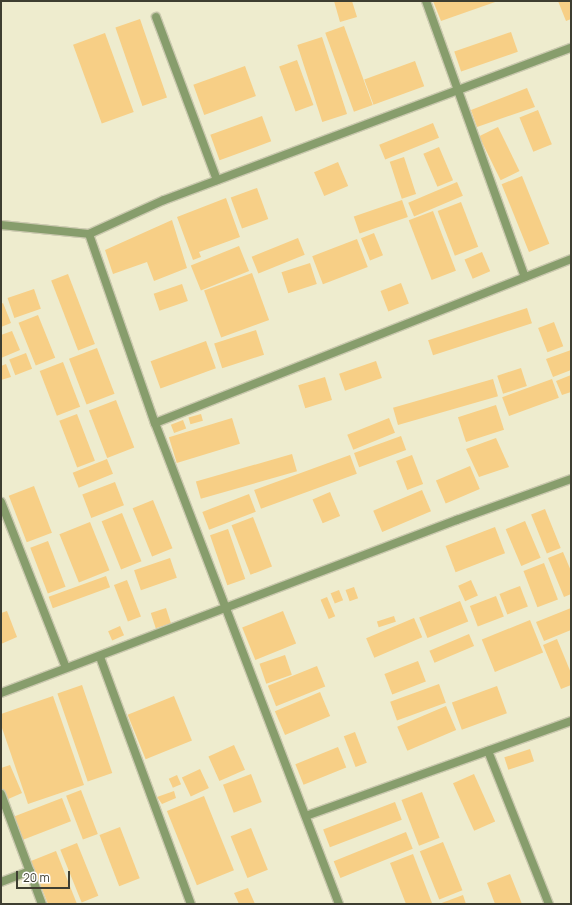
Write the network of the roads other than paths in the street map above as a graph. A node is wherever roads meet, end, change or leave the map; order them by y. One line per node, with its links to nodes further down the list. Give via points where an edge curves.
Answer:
1 (426, 1): 4 (street)
2 (156, 17): 5 (street)
3 (571, 48): 4 (street)
4 (460, 91): 5 (street); 9 (street)
5 (217, 180): 7 (street, via 164,200)
6 (1, 225): 7 (street)
7 (89, 234): 10 (street)
8 (571, 259): 9 (street)
9 (525, 277): 10 (street)
10 (155, 423): 14 (street)
11 (571, 479): 14 (street, via 456,520)
12 (1, 502): 13 (street)
13 (4, 516): 16 (street)
14 (226, 609): 15 (street); 21 (street)
15 (100, 658): 16 (street); 25 (street)
16 (66, 668): 17 (street)
17 (1, 694)
18 (571, 722): 19 (street)
19 (488, 751): 21 (street); 27 (street)
20 (1, 794): 22 (street)
21 (306, 816): 26 (street)
22 (30, 871): 23 (street); 24 (street)
23 (1, 882)
24 (42, 904)
25 (191, 904)
26 (339, 904)
27 (549, 904)

